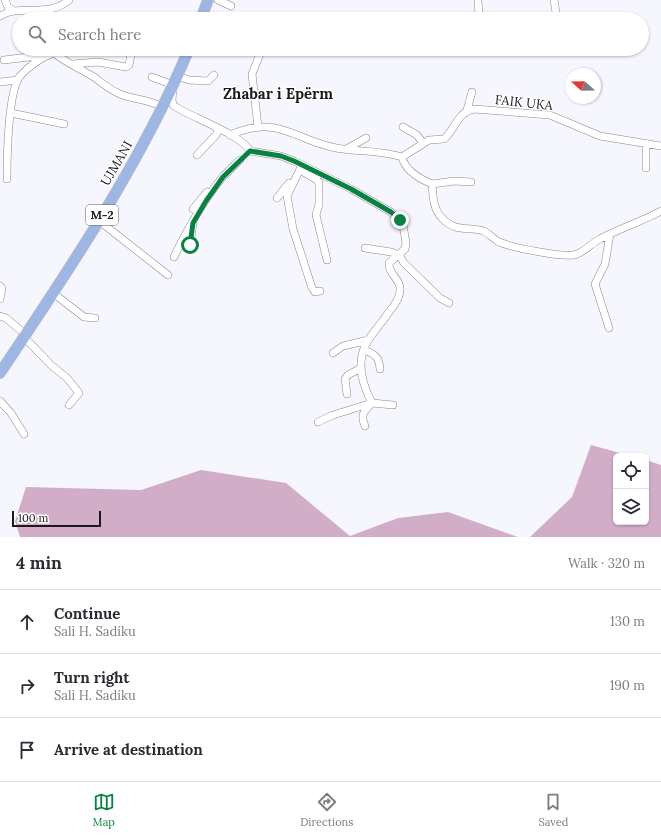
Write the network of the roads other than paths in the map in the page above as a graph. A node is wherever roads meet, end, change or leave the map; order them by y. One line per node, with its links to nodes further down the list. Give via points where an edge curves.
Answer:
1 (5, 0): 8 (street, via 8,7)
2 (69, 0): 9 (street, via 51,10)
3 (208, 0): 10 (main road)
4 (218, 0): 7 (street)
5 (478, 0): 11 (street)
6 (554, 0): 12 (street)
7 (231, 6)
8 (17, 12)
9 (36, 12)
10 (204, 12)
11 (479, 12)
12 (556, 12)
13 (12, 15): 14 (street)
14 (0, 16)
15 (26, 56): 21 (street)
16 (44, 56): 25 (street)
17 (57, 56): 22 (street)
18 (131, 56): 22 (street, via 126,67 98,62)
19 (186, 56): 26 (main road, UJMANI / M-2)
20 (259, 56): 33 (street, via 252,74)
21 (4, 60)
22 (73, 64): 29 (street, via 117,93 154,102)
23 (214, 75): 26 (street, via 208,81)
24 (152, 77): 26 (street)
25 (18, 80): 27 (street); 31 (street)
26 (175, 80): 29 (main road, UJMANI / M-2); 35 (street, via 172,101 174,106)
27 (0, 82)
28 (472, 92): 30 (street)
29 (162, 107): 55 (main road, UJMANI / M-2, via 140,150)
30 (467, 110): 38 (street, via 448,136); 39 (street, FAIK UKA, via 550,115 600,136)
31 (11, 114): 32 (street); 48 (street, via 8,126)
32 (64, 124)
33 (258, 127): 36 (street); 41 (street, via 281,128 333,147)
34 (402, 127): 38 (street, via 417,135)
35 (218, 130): 36 (street); 43 (street)
36 (230, 135): 42 (street, via 246,145)
37 (366, 138): 41 (street)
38 (423, 143): 44 (street)
39 (646, 144): 40 (street, FAIK UKA); 47 (street)
40 (661, 146)
41 (348, 149): 44 (street, via 378,151)
42 (250, 151): 45 (street); 46 (street, via 281,156)
43 (197, 155)
44 (402, 157): 51 (street, via 409,169)
45 (240, 160): 53 (street, via 222,173); 56 (street, via 223,177)
46 (301, 168): 49 (street); 60 (street, via 351,189 396,216 403,225 406,243 405,249); 62 (street, via 319,183 316,215)
47 (646, 168)
48 (7, 179)
49 (294, 179): 52 (street); 65 (street, via 287,196 293,229 312,288 315,292)
50 (471, 182): 51 (street)
51 (432, 184): 57 (street, via 434,206 448,224 462,229 483,231 498,241 526,249 577,254)
52 (277, 198)
53 (193, 209)
54 (661, 211): 57 (street)
55 (98, 220): 63 (street); 66 (main road, UJMANI / M-2)
56 (193, 223): 58 (street); 61 (street)
57 (610, 234): 71 (street, via 605,264 595,284)
58 (190, 245)
59 (365, 248): 60 (street)
60 (399, 255): 68 (street, via 404,264 440,298); 73 (street, via 389,263 400,285 399,296)
61 (174, 257)
62 (327, 260)
63 (168, 275)
64 (0, 286): 67 (street)
65 (320, 291)
66 (53, 293): 70 (street, via 84,317); 72 (main road, UJMANI / M-2)
67 (0, 299)
68 (449, 303)
69 (0, 316): 72 (street, via 6,318)
70 (94, 318)
71 (609, 328)
72 (25, 336): 78 (main road, UJMANI / M-2); 82 (street, via 79,393)
73 (368, 340): 74 (street); 75 (street, via 343,346)
74 (364, 350): 76 (street); 77 (street, via 375,354)
75 (333, 353)
76 (361, 368): 79 (street, via 344,379); 81 (street, via 365,389)
77 (380, 369)
78 (0, 373)
79 (347, 394)
80 (0, 401): 86 (street)
81 (372, 403): 83 (street); 84 (street); 85 (street, via 364,411 362,419)
82 (69, 405)
83 (393, 405)
84 (318, 422)
85 (365, 426)
86 (24, 434)

